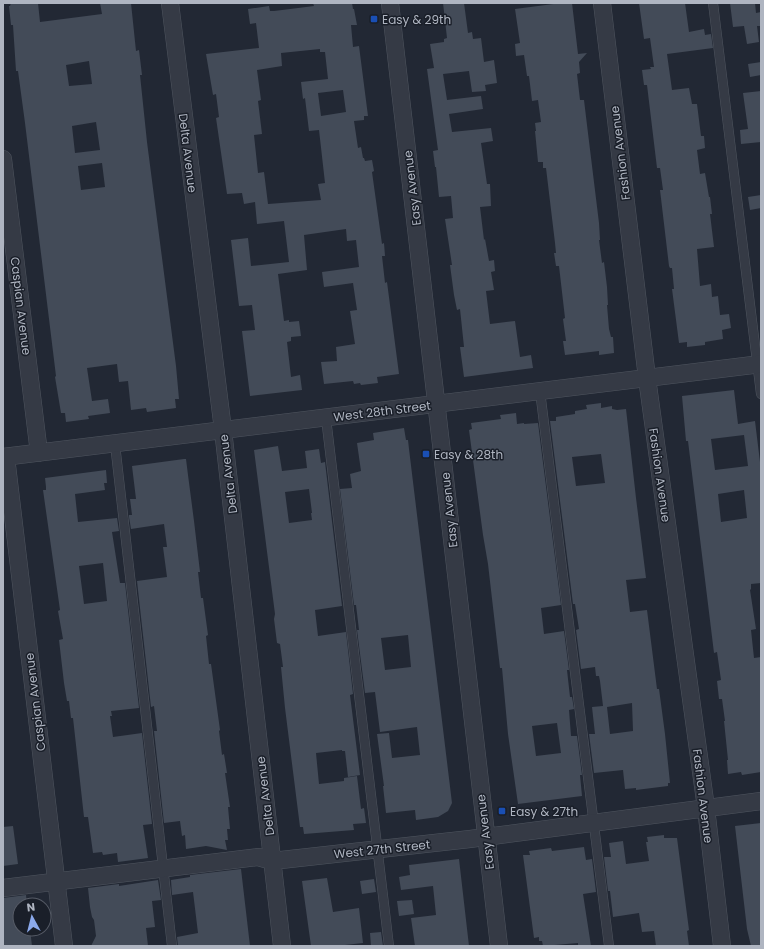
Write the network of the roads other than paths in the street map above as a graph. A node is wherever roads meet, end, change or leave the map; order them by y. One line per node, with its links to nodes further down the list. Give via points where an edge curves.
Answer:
1 (170, 3): 12 (street, Delta Avenue)
2 (390, 3): 10 (street, Easy Avenue)
3 (602, 3): 7 (street, Fashion Avenue)
4 (713, 3): 6 (lane)
5 (3, 159): 14 (street, Caspian Avenue)
6 (759, 364): 7 (street, West 28th Street); 9 (lane)
7 (647, 378): 8 (street, West 28th Street); 17 (street, Fashion Avenue)
8 (540, 391): 10 (street, West 28th Street); 18 (lane)
9 (761, 394)
10 (437, 404): 11 (street, West 28th Street); 19 (street, Easy Avenue)
11 (326, 418): 12 (street, West 28th Street); 20 (lane)
12 (223, 430): 13 (street, West 28th Street); 21 (street, Delta Avenue)
13 (114, 444): 14 (street, West 28th Street); 22 (lane)
14 (40, 453): 15 (street, West 28th Street)
15 (5, 457): 23 (street, Caspian Avenue)
16 (761, 801): 17 (street, West 27th Street)
17 (706, 808): 18 (street, West 27th Street); 31 (street, Fashion Avenue)
18 (594, 823): 19 (street, West 27th Street); 30 (lane)
19 (486, 837): 20 (street, West 27th Street); 29 (street, Easy Avenue)
20 (378, 849): 21 (street, West 27th Street); 28 (lane)
21 (272, 861): 22 (street, West 27th Street, via 258,857); 27 (street, Delta Avenue)
22 (164, 868): 23 (street, West 27th Street); 26 (lane)
23 (56, 882): 24 (street, West 27th Street); 25 (street, Caspian Avenue)
24 (3, 888)
25 (64, 946)
26 (172, 946)
27 (282, 946)
28 (389, 946)
29 (499, 946)
30 (609, 946)
31 (722, 946)

